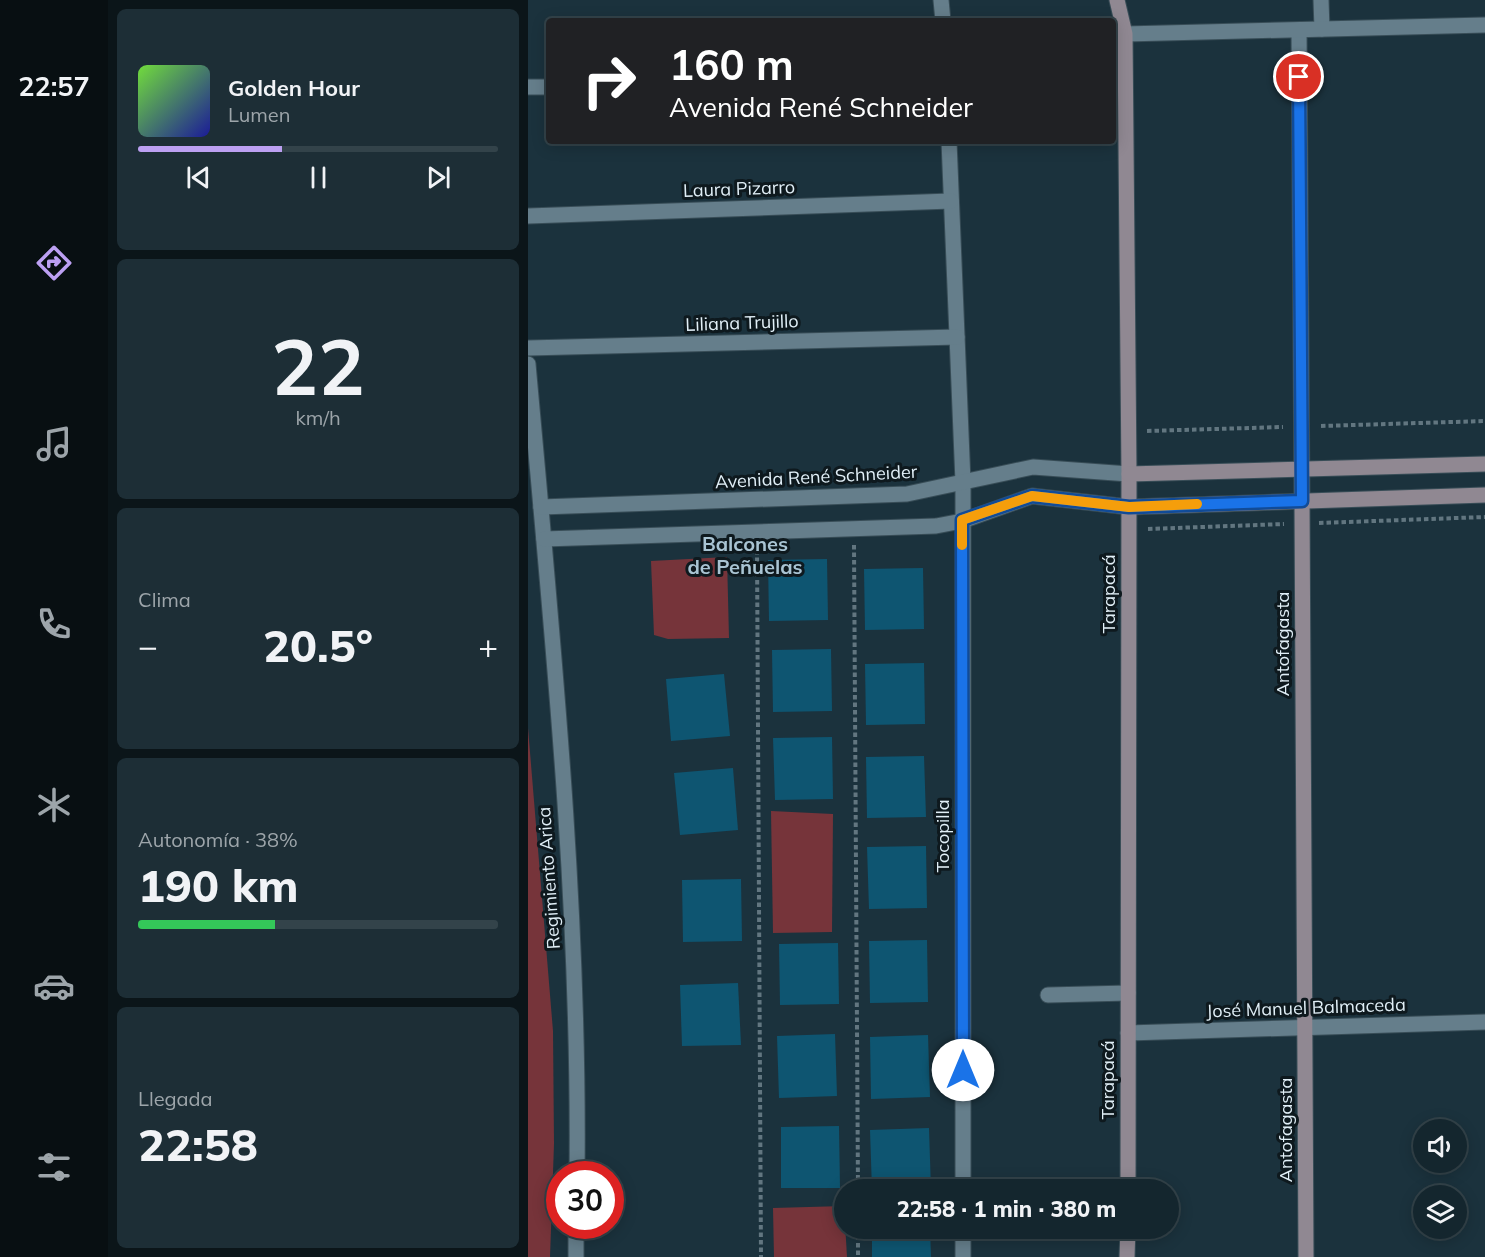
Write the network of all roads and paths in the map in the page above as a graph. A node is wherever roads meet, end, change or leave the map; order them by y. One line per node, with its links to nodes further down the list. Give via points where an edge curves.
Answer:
1 (941, 0): 4 (street)
2 (1117, 0): 8 (main road, Tarapacá)
3 (1321, 0): 6 (street)
4 (943, 18)
5 (1485, 25): 6 (street)
6 (1322, 29): 7 (street)
7 (1299, 30): 8 (street); 18 (street, Antofagasta)
8 (1125, 34): 19 (main road, Tarapacá)
9 (528, 87): 10 (street)
10 (546, 87)
11 (949, 144): 12 (street, Tocopilla)
12 (951, 201): 13 (street, Laura Pizarro); 14 (street, Tocopilla)
13 (528, 216)
14 (957, 337): 15 (street, Liliana Trujillo); 20 (street, Tocopilla)
15 (528, 348)
16 (528, 364): 23 (street, Regimiento Arica)
17 (1485, 464): 18 (main road, Avenida René Schneider)
18 (1302, 470): 19 (main road, Avenida René Schneider); 22 (street, Antofagasta)
19 (1129, 474): 20 (street, Avenida René Schneider, via 1033,467); 24 (main road, Tarapacá)
20 (963, 482): 23 (street, Avenida René Schneider, via 907,494); 25 (street, Tocopilla)
21 (1485, 495): 22 (main road)
22 (1302, 501): 24 (main road); 32 (main road, Antofagasta)
23 (541, 507): 28 (street, Regimiento Arica)
24 (1129, 507): 25 (street, via 1032,496); 29 (main road, Tarapacá)
25 (962, 520): 26 (street, via 936,526); 36 (street, Tocopilla)
26 (854, 530): 27 (street); 35 (path)
27 (757, 533): 28 (street); 43 (path)
28 (544, 539): 34 (street, Regimiento Arica, via 574,943)
29 (1128, 993): 30 (street); 33 (main road, Tarapacá)
30 (1048, 995)
31 (1485, 1022): 32 (street, José Manuel Balmaceda)
32 (1305, 1028): 33 (street, José Manuel Balmaceda); 47 (main road, Antofagasta)
33 (1128, 1033): 37 (main road, Tarapacá)
34 (577, 1161)
35 (858, 1179)
36 (963, 1179)
37 (1128, 1179)
38 (576, 1239): 42 (street)
39 (858, 1239): 44 (path)
40 (963, 1239): 45 (street)
41 (1128, 1239): 46 (main road)
42 (576, 1257)
43 (761, 1257)
44 (858, 1257)
45 (963, 1257)
46 (1127, 1257)
47 (1306, 1257)

